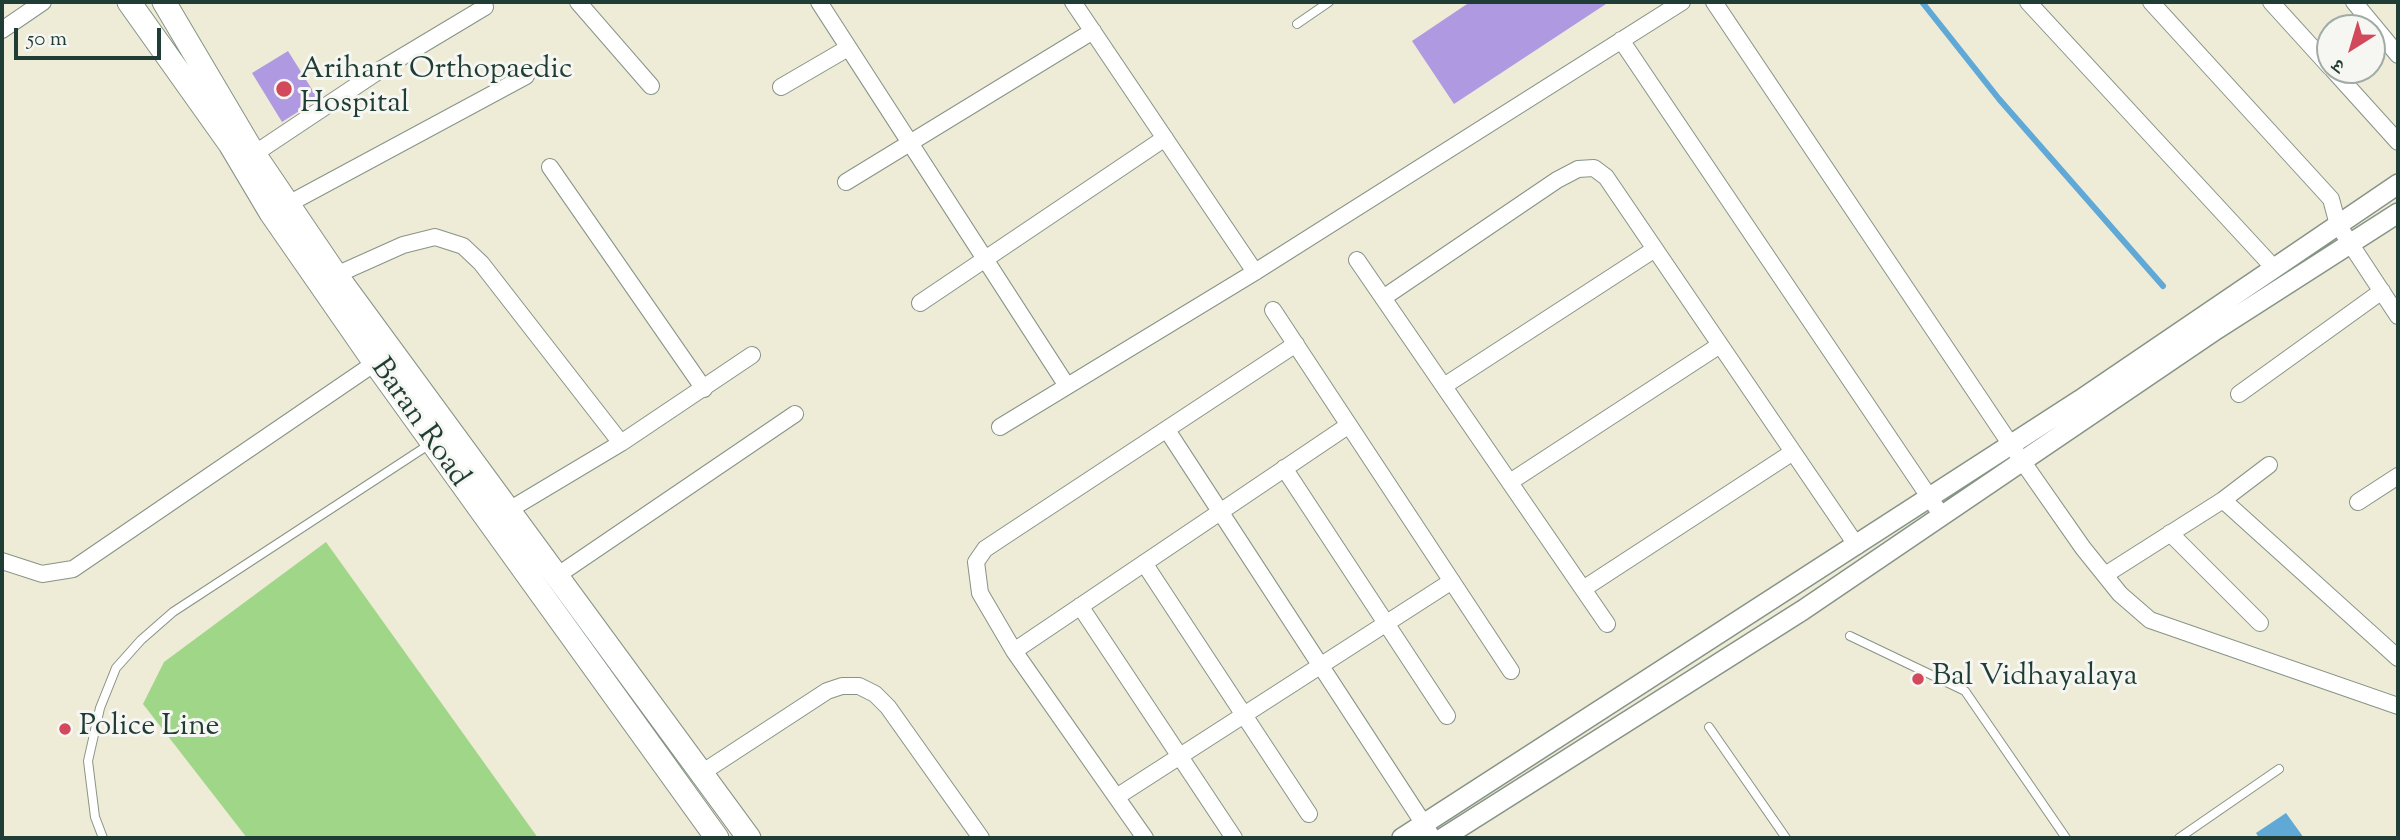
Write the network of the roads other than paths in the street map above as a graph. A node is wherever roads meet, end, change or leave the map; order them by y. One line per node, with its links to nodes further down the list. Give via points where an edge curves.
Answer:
1 (43, 2): 16 (street)
2 (129, 2): 33 (main road, Baran Road)
3 (164, 2): 29 (main road, Baran Road)
4 (578, 2): 24 (street)
5 (819, 2): 19 (street)
6 (1073, 2): 17 (street)
7 (1329, 2): 15 (lane)
8 (1682, 2): 18 (street)
9 (1714, 2): 63 (street)
10 (2028, 2): 40 (street)
11 (2151, 2): 35 (street, via 2331,199)
12 (2270, 2): 20 (street)
13 (2354, 2): 21 (street)
14 (485, 7): 29 (street)
15 (1297, 24)
16 (2, 30)
17 (1093, 32): 26 (street); 28 (street)
18 (1621, 40): 41 (street); 68 (street)
19 (849, 48): 25 (street); 28 (street)
20 (2316, 53)
21 (2398, 55)
22 (526, 76): 33 (street)
23 (2345, 84): 27 (street)
24 (651, 86)
25 (781, 87)
26 (1166, 138): 38 (street); 41 (street)
27 (2398, 142)
28 (911, 144): 31 (street); 38 (street)
29 (254, 154): 33 (main road, Baran Road)
30 (550, 167): 54 (street)
31 (846, 182)
32 (2398, 184): 35 (street)
33 (280, 208): 42 (main road, Baran Road); 51 (main road, Baran Road)
34 (2398, 213): 36 (street)
35 (2338, 225): 36 (street); 40 (street)
36 (2350, 242): 43 (street); 63 (street)
37 (1655, 249): 44 (street, via 1606,177 1594,168 1578,169); 49 (street); 53 (street)
38 (985, 259): 45 (street); 52 (street)
39 (1357, 260): 44 (street)
40 (2274, 268): 63 (street)
41 (1255, 272): 52 (street)
42 (336, 275): 61 (street, via 435,237 463,246); 71 (main road, Baran Road)
43 (2382, 291): 47 (street); 55 (street)
44 (1383, 298): 53 (street)
45 (920, 303)
46 (1273, 310): 48 (street)
47 (2398, 316)
48 (1296, 344): 57 (street); 59 (street)
49 (1720, 345): 62 (street); 67 (street)
50 (752, 355): 54 (street)
51 (375, 363): 60 (main road, Baran Road); 76 (street, via 73,569 42,574)
52 (1067, 386): 58 (street)
53 (1444, 386): 67 (street)
54 (704, 389): 61 (street)
55 (2239, 394)
56 (795, 414): 78 (street)
57 (1349, 425): 65 (street); 80 (street)
58 (1000, 427)
59 (1167, 429): 72 (street); 87 (street, via 985,549 976,562 980,593)
60 (432, 442): 101 (lane, via 173,612 116,668 100,708 88,761 95,817); 102 (main road, Baran Road)
61 (621, 443): 71 (street)
62 (1793, 452): 75 (street); 81 (street)
63 (2017, 453): 68 (street); 73 (street); 79 (street)
64 (2269, 465): 69 (street)
65 (1284, 468): 72 (street); 83 (street)
66 (2398, 476): 70 (street)
67 (1510, 482): 81 (street)
68 (1930, 498): 73 (street); 75 (street)
69 (2223, 500): 74 (street); 88 (street)
70 (2358, 502)
71 (509, 510): 78 (main road, Baran Road)
72 (1220, 512): 77 (street); 89 (street)
73 (1942, 516): 108 (street)
74 (2169, 533): 79 (street); 85 (street)
75 (1857, 547): 100 (street)
76 (2, 561)
77 (1144, 563): 82 (street); 92 (street)
78 (558, 575): 97 (main road, Baran Road)
79 (2105, 575): 91 (street, via 2150,620)
80 (1452, 580): 83 (street); 90 (street)
81 (1583, 589): 84 (street)
82 (1080, 606): 87 (street); 95 (street)
83 (1386, 623): 89 (street); 93 (street)
84 (1607, 624)
85 (2260, 624)
86 (1850, 636): 110 (lane, via 1965,691)
87 (1014, 651): 98 (street)
88 (2398, 658)
89 (1320, 665): 92 (street); 100 (street)
90 (1511, 671)
91 (2398, 706)
92 (1244, 714): 95 (street); 99 (street)
93 (1447, 716)
94 (1709, 727): 109 (lane)
95 (1179, 756): 98 (street); 106 (street)
96 (2279, 769): 111 (lane)
97 (700, 774): 103 (main road, Baran Road); 104 (street, via 827,691 859,685 888,707)
98 (1118, 796): 105 (street)
99 (1309, 814)
100 (1429, 831): 107 (street)
101 (103, 838)
102 (718, 838)
103 (749, 838)
104 (981, 838)
105 (1146, 838)
106 (1234, 838)
107 (1402, 838)
108 (1443, 838)
109 (1786, 838)
110 (2066, 838)
111 (2179, 838)

